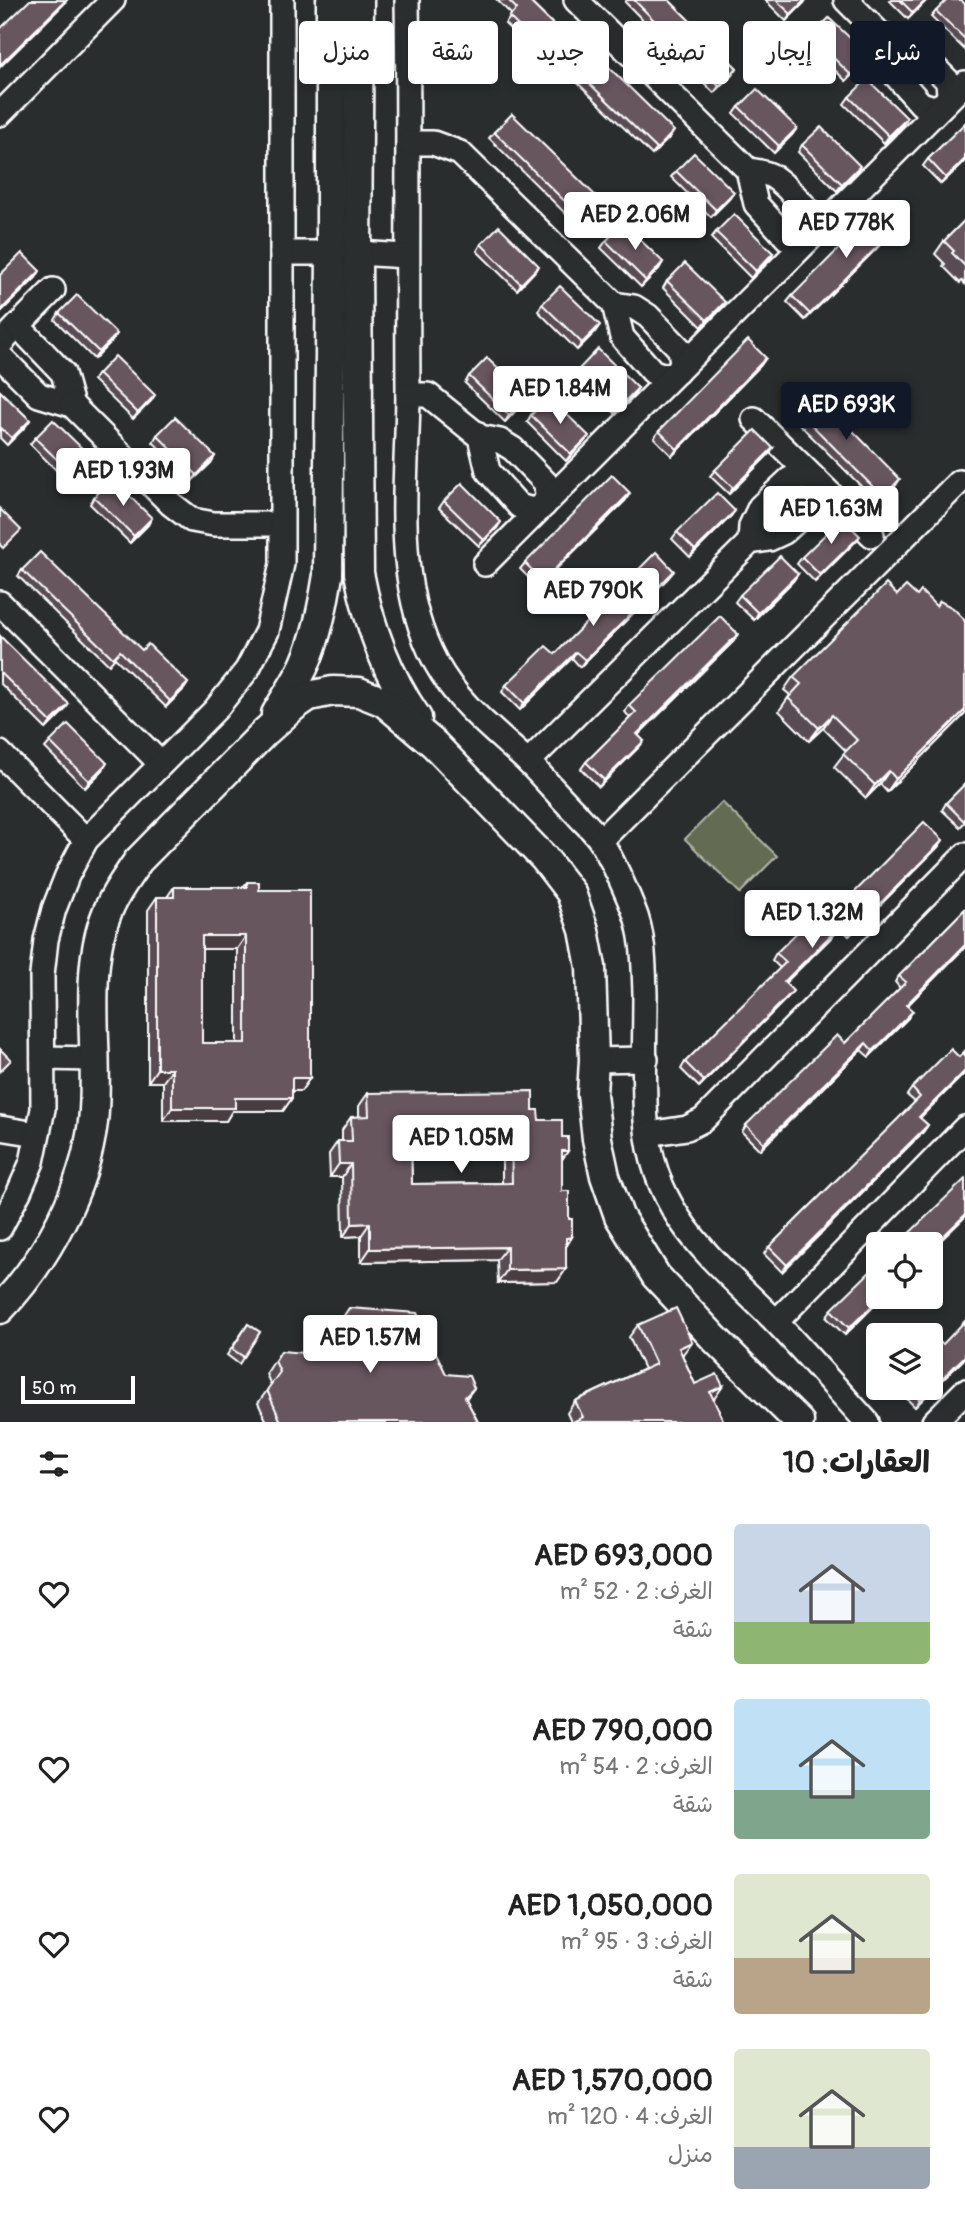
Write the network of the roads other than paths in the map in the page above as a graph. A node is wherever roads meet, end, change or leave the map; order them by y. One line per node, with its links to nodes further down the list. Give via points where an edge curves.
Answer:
1 (113, 0): 13 (street)
2 (282, 0): 17 (street)
3 (331, 0): 18 (main road)
4 (359, 0): 18 (main road)
5 (407, 0): 14 (street)
6 (576, 0): 15 (street)
7 (846, 0): 8 (street)
8 (866, 21)
9 (945, 78): 12 (street, via 949,95)
10 (965, 83): 12 (street)
11 (903, 84): 12 (street, via 921,104 934,108)
12 (944, 103): 16 (street)
13 (0, 114)
14 (409, 143): 19 (street); 21 (street, via 433,142 460,153)
15 (748, 170): 16 (street, via 768,174 790,191 814,216); 16 (street, via 756,204 787,239 800,242)
16 (812, 236): 25 (street)
17 (282, 253): 18 (street); 33 (street)
18 (344, 253): 19 (street); 38 (main road, via 328,575 317,631 303,668); 39 (main road, via 359,573 380,653)
19 (407, 256): 26 (street)
20 (53, 290): 22 (street)
21 (614, 304): 25 (street, via 622,337 653,372 666,376); 25 (street, via 634,307 648,316 680,349)
22 (18, 326): 23 (street); 27 (street, via 63,373)
23 (0, 344)
24 (0, 356): 27 (street, via 39,396)
25 (677, 372): 32 (street)
26 (408, 395): 29 (street, via 428,396); 41 (street, via 405,516 409,582 417,621 453,692)
27 (72, 405): 33 (street, via 192,520)
28 (754, 419): 30 (street)
29 (480, 437): 32 (street, via 513,449 546,483); 32 (street, via 488,471 519,506 532,510)
30 (816, 480): 34 (street); 35 (street, via 813,506 784,532); 35 (street, via 790,480 760,507)
31 (959, 482): 44 (street)
32 (544, 505): 36 (street)
33 (281, 524): 42 (street, via 282,564 267,631 247,670)
34 (872, 535)
35 (750, 542): 41 (street)
36 (485, 564)
37 (0, 603): 42 (street)
38 (265, 732): 39 (main road, via 309,696 359,692 384,702); 47 (main road, via 138,861 109,908 94,969)
39 (434, 744): 49 (main road, via 544,858 571,893 591,967)
40 (0, 753): 43 (street)
41 (528, 762): 44 (street)
42 (161, 764): 43 (street)
43 (86, 840): 46 (street, via 67,876 46,940)
44 (601, 840): 48 (street, via 635,913 642,946)
45 (965, 855): 53 (street, via 702,1120 687,1128)
46 (43, 1058): 47 (street); 52 (street, via 43,1109)
47 (94, 1059): 55 (main road, via 93,1122 72,1199 33,1269)
48 (646, 1059): 49 (street); 53 (street)
49 (594, 1060): 58 (main road, via 597,1139 619,1216 656,1276)
50 (0, 1128): 52 (street)
51 (965, 1128): 56 (street)
52 (37, 1134): 54 (street, via 32,1162)
53 (648, 1134): 56 (street, via 653,1165 686,1230)
54 (0, 1228)
55 (0, 1309)
56 (776, 1322): 59 (street)
57 (965, 1391): 60 (street)
58 (799, 1422)
59 (867, 1422)
60 (934, 1422)

